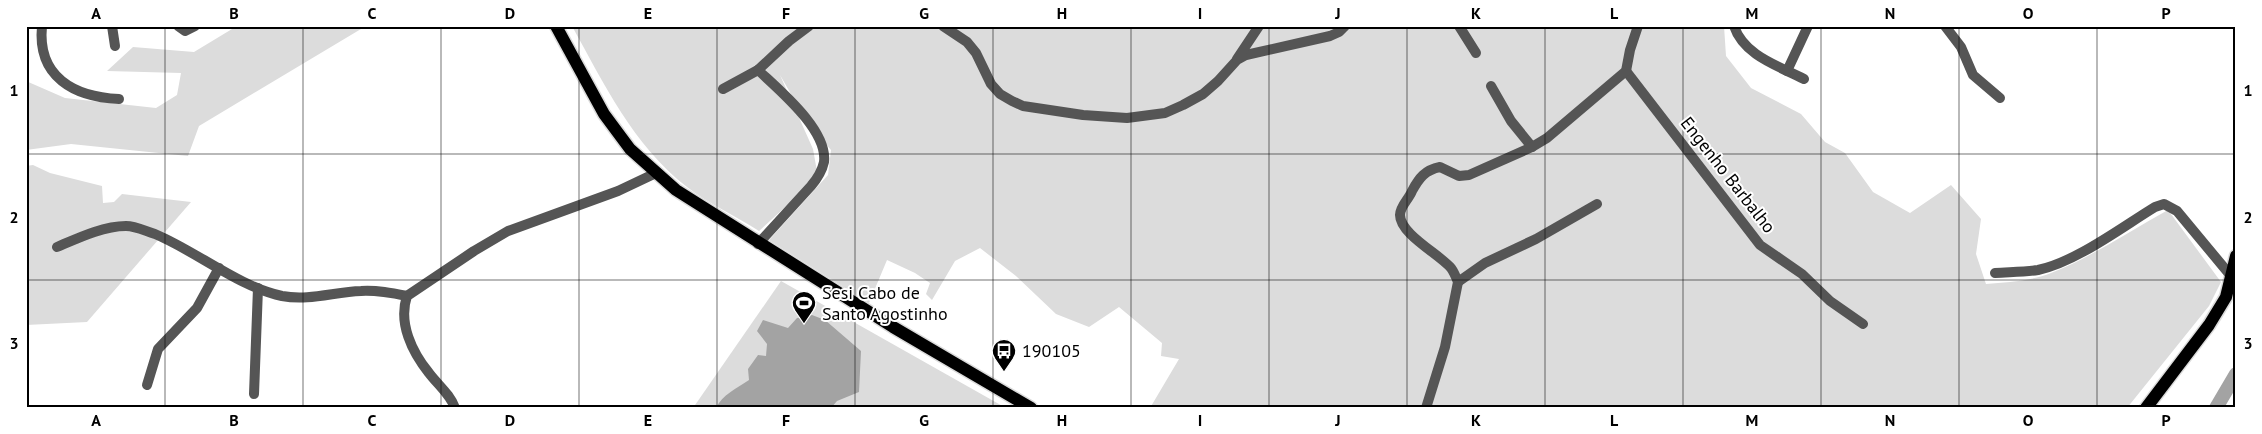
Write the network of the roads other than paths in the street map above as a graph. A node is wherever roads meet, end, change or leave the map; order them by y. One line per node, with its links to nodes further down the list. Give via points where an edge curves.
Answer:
1 (42, 26): 24 (street, via 43,52 56,77 86,95)
2 (112, 26): 15 (street)
3 (178, 26): 4 (street, via 185,31)
4 (195, 26)
5 (556, 26): 27 (main road, via 604,114 630,149)
6 (810, 26): 18 (street)
7 (943, 26): 17 (street, via 967,42 1000,94 1023,106 1083,116 1141,118 1165,113 1203,94)
8 (1260, 26): 17 (street)
9 (1345, 26): 17 (street, via 1335,35 1253,52)
10 (1460, 26): 16 (street)
11 (1638, 26): 19 (street)
12 (1734, 26): 20 (street, via 1746,46 1756,55)
13 (1808, 26): 20 (street)
14 (1945, 26): 25 (street, via 1961,47 1972,75)
15 (115, 46)
16 (1476, 54)
17 (1237, 60)
18 (758, 70): 23 (street); 29 (street, via 780,88 803,116 820,143 824,156 818,177)
19 (1626, 71): 26 (street); 38 (street, Engenho Barbalho, via 1760,245 1802,274 1830,301)
20 (1787, 71): 21 (street)
21 (1804, 79)
22 (1491, 86): 26 (street, via 1511,121)
23 (723, 89)
24 (119, 98)
25 (2000, 98)
26 (1532, 147): 35 (street, via 1470,175 1459,176 1440,167 1427,171 1402,208 1401,221 1406,228 1450,267)
27 (656, 173): 29 (main road, via 676,190); 37 (street, via 618,192 508,231)
28 (1597, 204): 35 (street, via 1536,239 1485,263)
29 (758, 244): 42 (main road, via 892,328)
30 (57, 247): 32 (street, via 107,229 137,227)
31 (2236, 256): 34 (main road)
32 (219, 268): 36 (street); 39 (street, via 197,308 158,349)
33 (1996, 273): 34 (street, via 2038,270 2059,263 2164,204 2177,211)
34 (2231, 276): 44 (main road, via 2226,296 2209,325)
35 (1458, 282): 43 (street, via 1445,347)
36 (258, 288): 37 (street, via 277,295 307,299 360,291); 40 (street)
37 (406, 296): 41 (street, via 404,324 413,348)
38 (1863, 324)
39 (147, 385)
40 (254, 394)
41 (455, 408)
42 (1031, 408)
43 (1426, 408)
44 (2146, 408)

